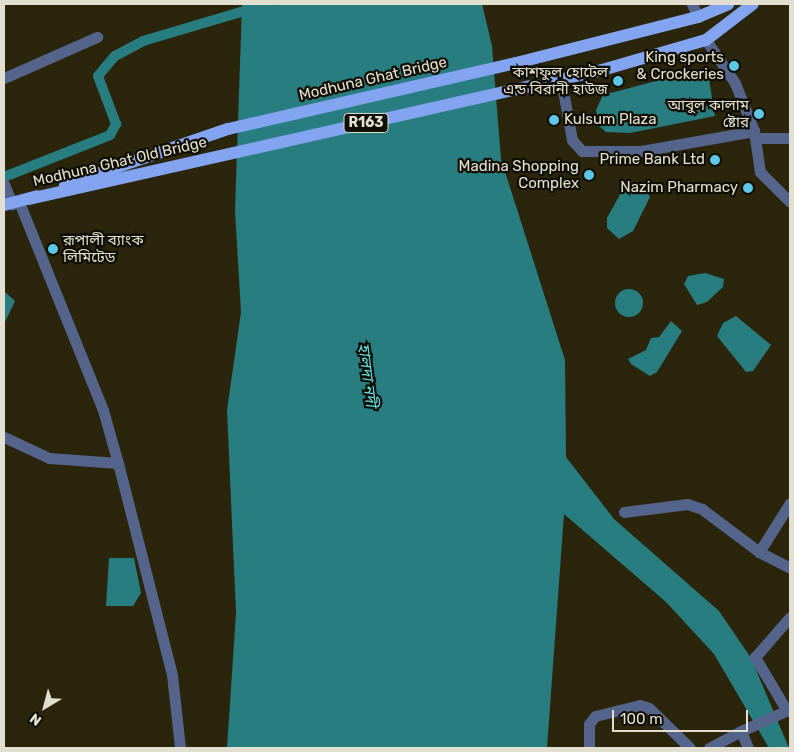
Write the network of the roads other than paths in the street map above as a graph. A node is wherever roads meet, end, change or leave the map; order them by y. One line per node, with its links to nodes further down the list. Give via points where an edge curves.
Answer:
1 (692, 4): 4 (street)
2 (728, 4): 4 (main road, Modhuna Ghat Bridge / R163)
3 (753, 4): 6 (main road, R163)
4 (698, 17): 12 (main road, Modhuna Ghat Bridge / R163, via 516,63 228,129)
5 (97, 37): 7 (street)
6 (706, 40): 8 (main road, R163); 9 (street, via 735,83)
7 (4, 78)
8 (561, 79): 9 (street, via 572,140 582,151 641,151); 12 (main road, Modhuna Ghat Old Bridge / R163)
9 (755, 134): 10 (street); 13 (street, via 760,172)
10 (790, 138)
11 (4, 184): 12 (street)
12 (16, 202): 15 (street, via 102,410)
13 (790, 202)
14 (4, 437): 15 (street, via 49,458)
15 (118, 463): 23 (street, via 172,675)
16 (790, 503): 18 (street)
17 (624, 512): 18 (street, via 687,504 702,509)
18 (759, 552): 19 (street)
19 (790, 568)
20 (790, 617): 21 (street, via 755,657)
21 (786, 711): 22 (street)
22 (741, 732): 26 (street); 27 (street)
23 (180, 748)
24 (589, 748): 25 (street, via 589,724 595,716 640,705 649,708)
25 (690, 748)
26 (708, 748)
27 (748, 748)

